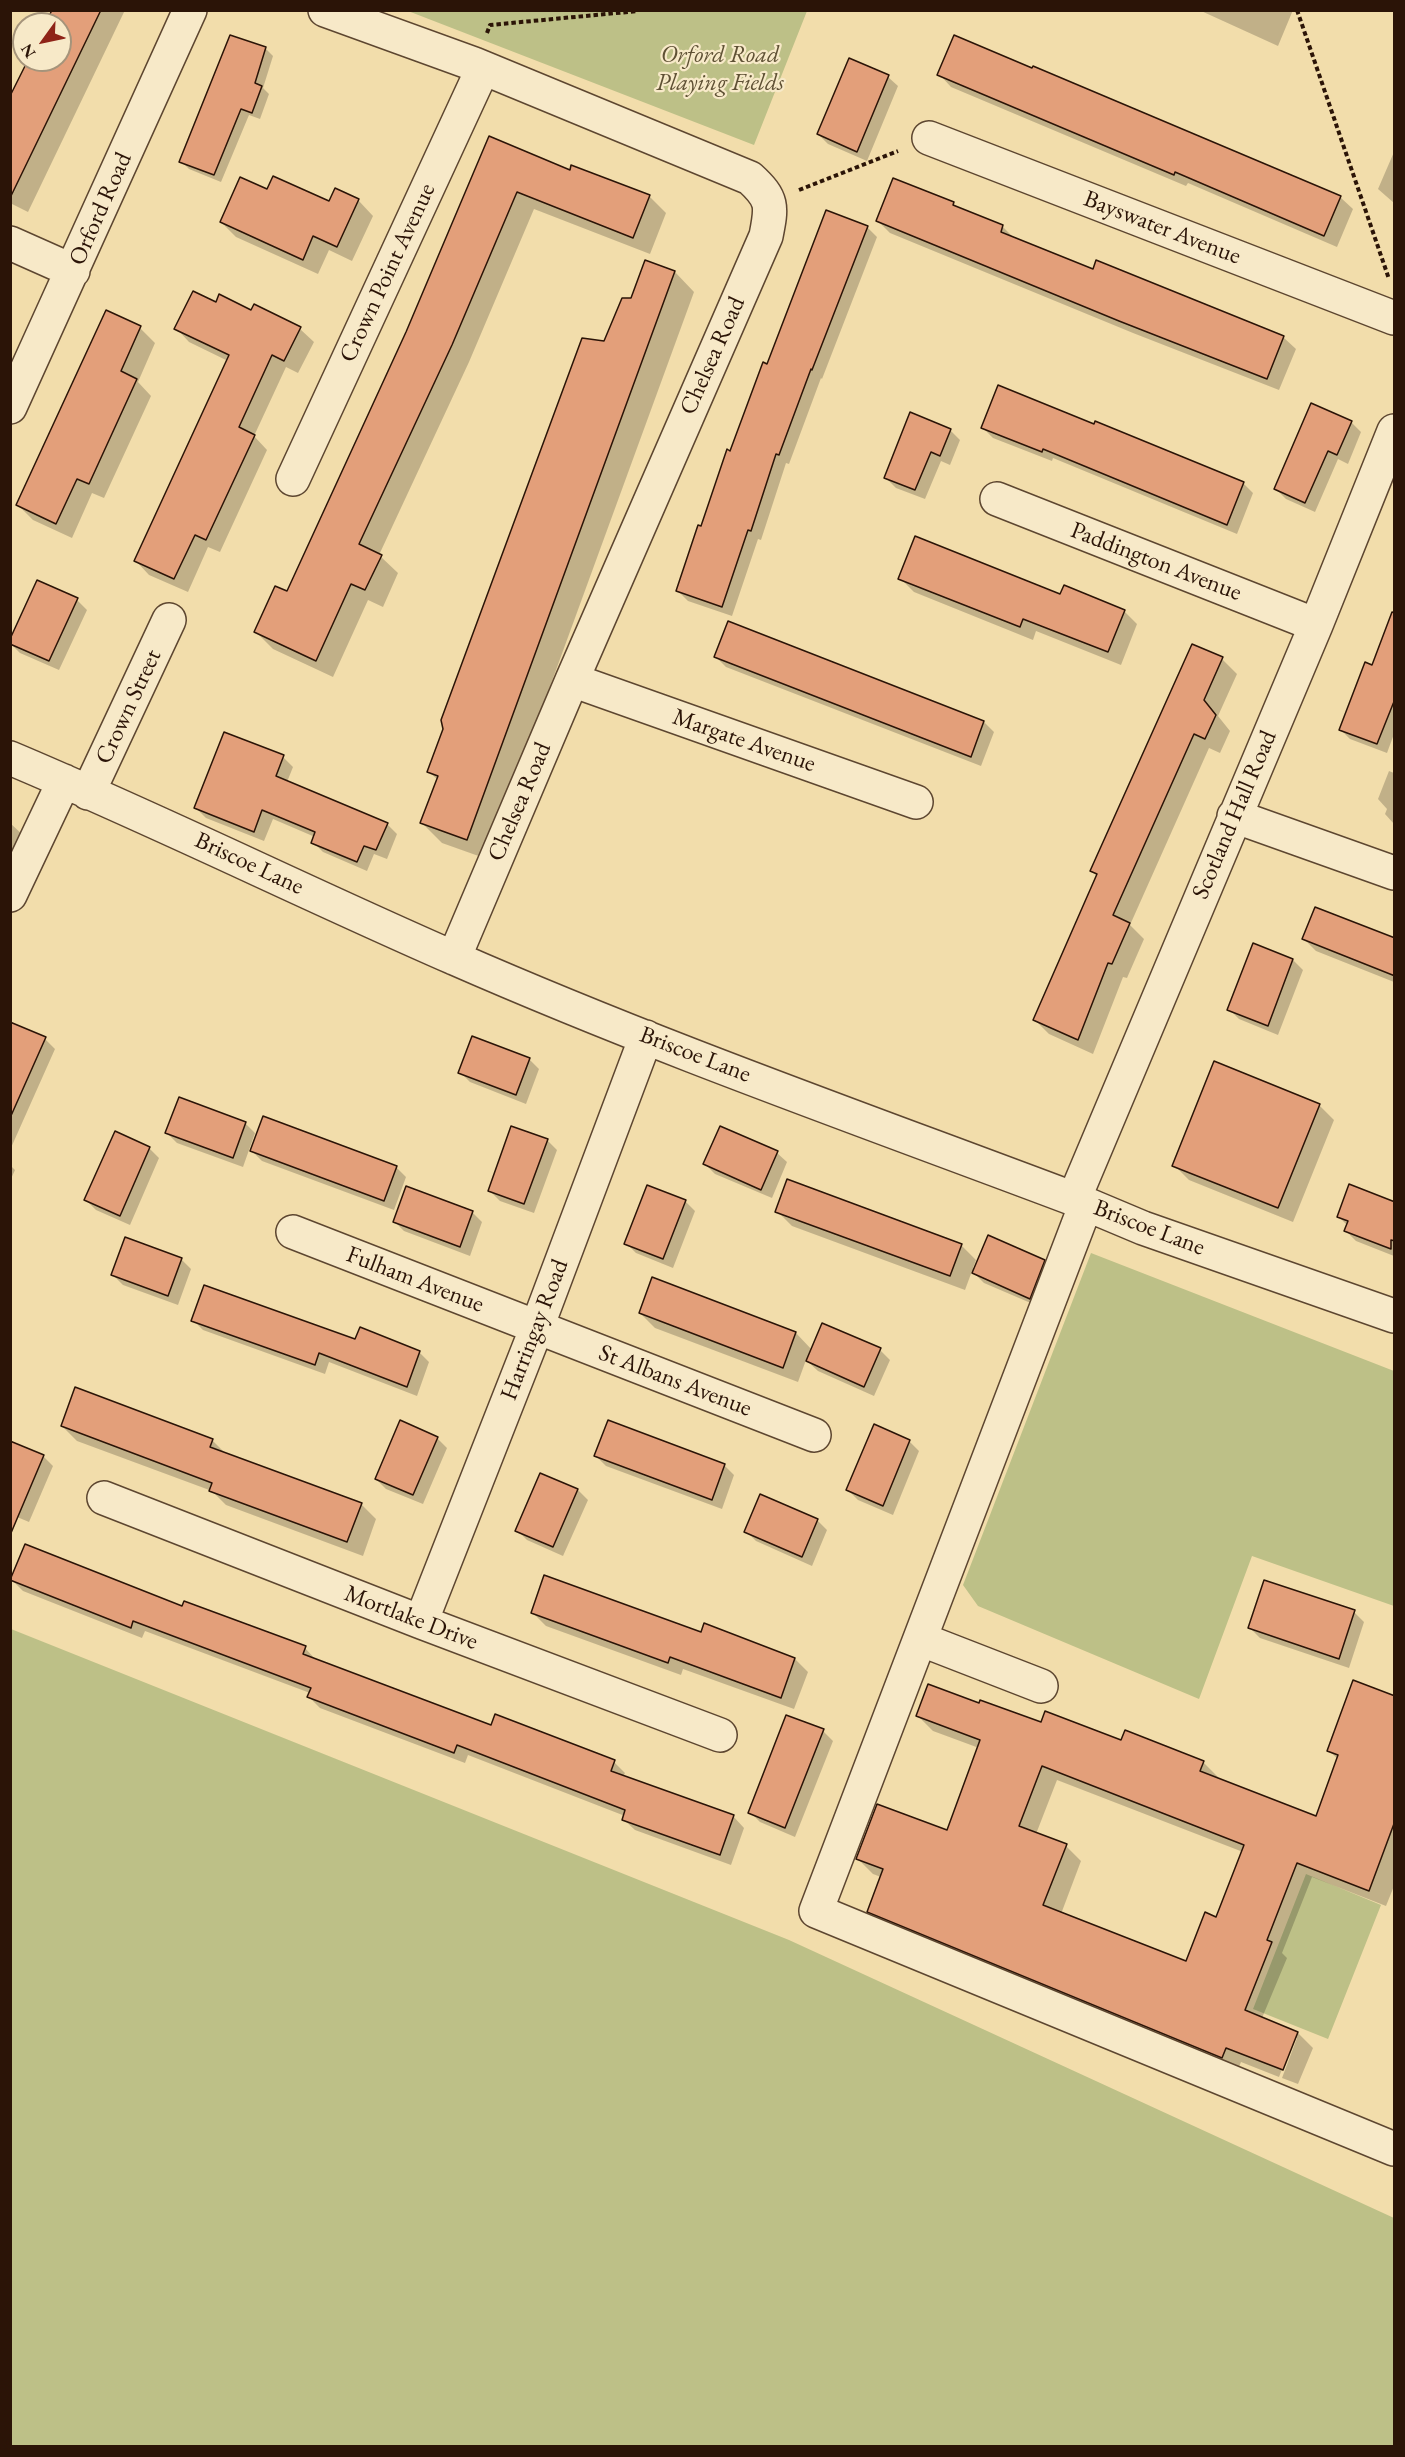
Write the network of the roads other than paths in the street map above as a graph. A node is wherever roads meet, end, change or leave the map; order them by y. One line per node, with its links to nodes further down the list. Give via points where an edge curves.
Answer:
1 (190, 10): 6 (street, Orford Road)
2 (325, 10): 3 (street)
3 (478, 66): 10 (street, Crown Point Avenue); 14 (street, Chelsea Road, via 750,178 770,201 766,236)
4 (929, 138): 7 (street, Bayswater Avenue)
5 (10, 243): 6 (street)
6 (73, 271): 8 (street, Orford Road)
7 (1395, 318)
8 (10, 407)
9 (1395, 431): 13 (street, Scotland Hall Road)
10 (293, 479)
11 (997, 499): 13 (street, Paddington Avenue)
12 (169, 620): 16 (street, Crown Street)
13 (1316, 625): 18 (street, Scotland Hall Road)
14 (572, 680): 17 (street, Margate Avenue); 21 (street, Chelsea Road)
15 (10, 758): 16 (street, Briscoe Lane)
16 (76, 787): 20 (street, Crown Street); 21 (street, Briscoe Lane)
17 (916, 802)
18 (1234, 816): 19 (street); 23 (street, Scotland Hall Road)
19 (1395, 873)
20 (10, 895)
21 (454, 958): 22 (street, Briscoe Lane)
22 (646, 1037): 23 (street, Briscoe Lane); 26 (street, Harringay Road)
23 (1080, 1202): 25 (street, Briscoe Lane, via 1143,1228); 30 (street, Scotland Hall Road)
24 (292, 1232): 26 (street, Fulham Avenue)
25 (1395, 1316)
26 (537, 1327): 27 (street, St Albans Avenue); 29 (street, Harringay Road)
27 (814, 1435)
28 (104, 1498): 29 (street, Mortlake Drive)
29 (421, 1622): 32 (street, Mortlake Drive)
30 (920, 1639): 31 (street); 33 (street, Scotland Hall Road, via 816,1911)
31 (1041, 1686)
32 (720, 1736)
33 (1395, 2149)

